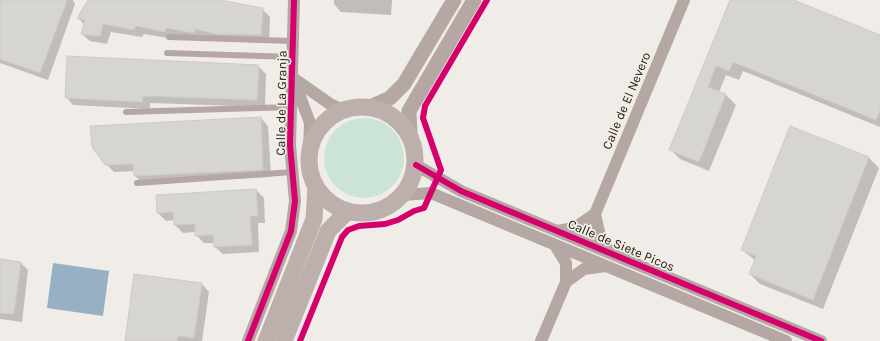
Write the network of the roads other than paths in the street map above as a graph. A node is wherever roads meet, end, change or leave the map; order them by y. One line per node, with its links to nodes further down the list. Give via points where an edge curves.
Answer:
1 (294, 0): 6 (street, Calle de La Granja)
2 (454, 0): 11 (street, via 404,84 390,98)
3 (474, 0): 14 (street, via 409,111)
4 (684, 0): 22 (street, Calle de El Nevero)
5 (169, 37): 6 (lane)
6 (293, 41): 8 (street, Calle de La Granja)
7 (167, 53): 8 (lane)
8 (293, 57): 9 (street, Calle de La Granja)
9 (293, 78): 10 (street, Calle de La Granja); 12 (street); 15 (street, via 310,123)
10 (291, 107): 13 (lane); 17 (street, Calle de La Granja, via 290,145)
11 (370, 107): 12 (main road); 14 (main road, via 400,121)
12 (343, 110): 15 (main road, via 327,120 319,129)
13 (126, 112)
14 (410, 134): 16 (main road, via 415,149)
15 (309, 151): 19 (main road, via 310,170)
16 (416, 165): 20 (main road, via 412,181); 23 (street, Calle de Siete Picos, via 461,191)
17 (293, 172): 18 (lane); 29 (street, Calle de La Granja, via 295,201 291,231)
18 (137, 183)
19 (316, 187): 21 (main road, via 330,202); 28 (main road, via 314,219)
20 (403, 195): 21 (main road, via 378,211); 24 (street, Calle de Siete Picos, via 431,193)
21 (348, 211): 32 (main road, via 328,231)
22 (595, 214): 23 (street, via 576,227); 25 (street, via 601,240)
23 (557, 231): 25 (street, Calle de Siete Picos)
24 (555, 245): 26 (street, Calle de Siete Picos); 27 (street, via 566,263)
25 (612, 254): 35 (street, Calle de Siete Picos)
26 (606, 266): 27 (street, via 584,269); 34 (street, Calle de Siete Picos)
27 (566, 282): 33 (street)
28 (278, 310): 30 (street); 31 (main road)
29 (248, 341)
30 (255, 341)
31 (266, 341)
32 (284, 341)
33 (542, 341)
34 (786, 341)
35 (821, 341)

